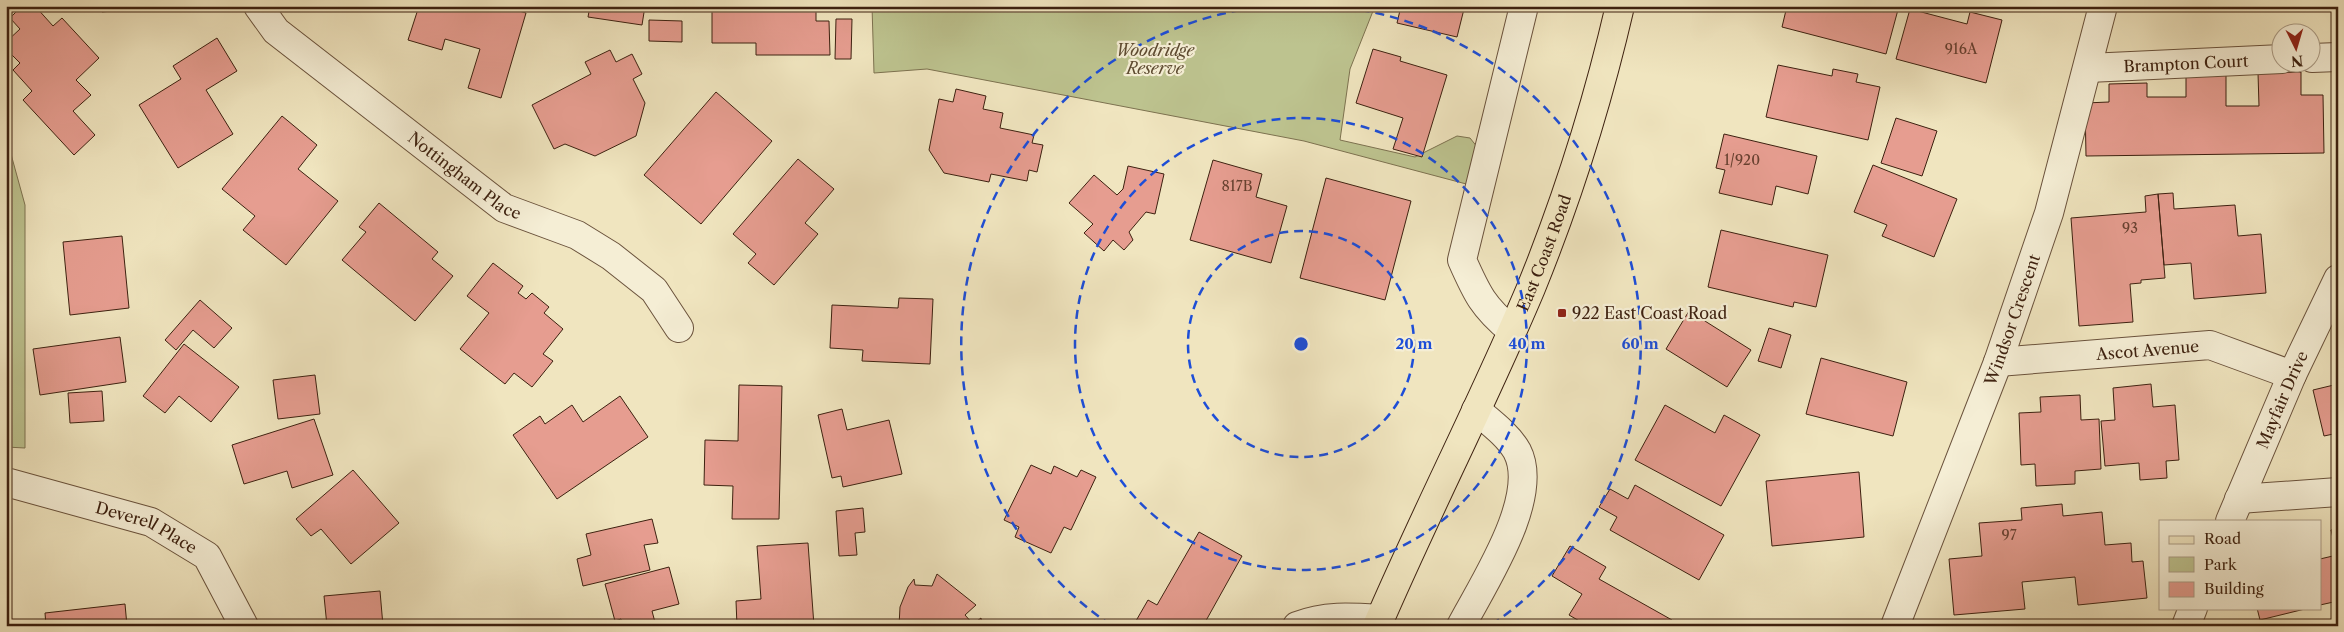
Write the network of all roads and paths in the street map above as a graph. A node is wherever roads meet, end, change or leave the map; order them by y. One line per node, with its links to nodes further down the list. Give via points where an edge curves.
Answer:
1 (258, 6): 10 (street, Nottingham Place, via 276,31 504,208 577,234 611,256 654,290)
2 (1524, 6): 11 (street, via 1462,260 1478,296 1492,315)
3 (1620, 6): 11 (main road, East Coast Road, via 1563,200)
4 (2103, 6): 8 (street, Windsor Crescent)
5 (2338, 57): 6 (street)
6 (2322, 58)
7 (2272, 59): 8 (street, Brampton Court)
8 (2088, 68): 12 (street, Windsor Crescent, via 2049,213)
9 (2338, 279): 13 (street, Mayfair Drive)
10 (679, 328)
11 (1512, 331): 14 (main road, East Coast Road)
12 (1998, 362): 13 (street, Ascot Avenue, via 2210,345); 23 (street, Windsor Crescent)
13 (2292, 375): 17 (street, Mayfair Drive)
14 (1476, 410): 19 (main road, East Coast Road); 22 (street, via 1508,439 1517,452 1523,481 1516,519)
15 (6, 482): 20 (street, Deverell Place, via 151,522 206,556)
16 (2338, 492): 17 (street)
17 (2234, 510)
18 (2192, 610): 24 (street)
19 (1379, 622): 21 (street, via 1332,616)
20 (244, 626)
21 (1297, 626)
22 (1461, 626)
23 (1895, 626)
24 (2186, 626)

